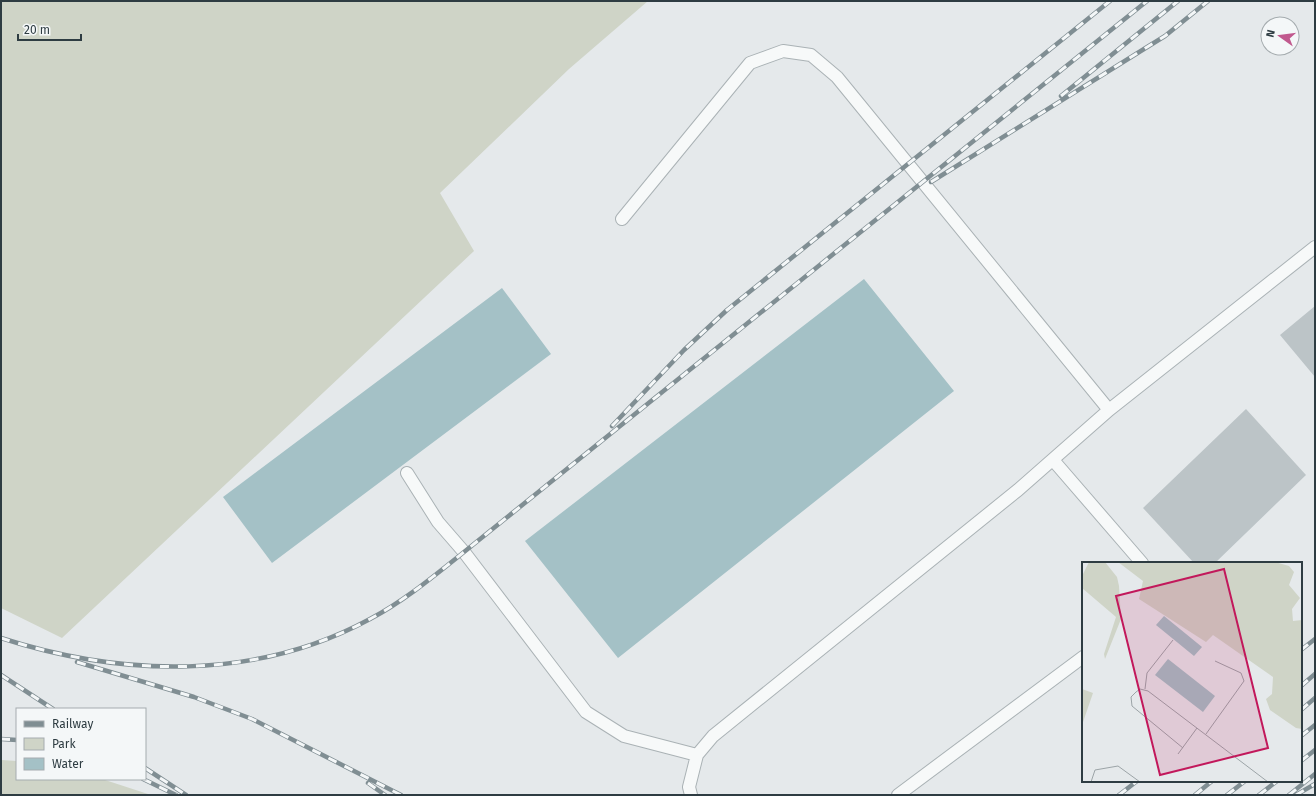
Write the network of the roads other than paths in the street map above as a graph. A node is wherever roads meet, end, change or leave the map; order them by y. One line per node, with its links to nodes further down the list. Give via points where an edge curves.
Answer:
1 (622, 219): 3 (lane, via 750,63 783,51 811,55 837,77)
2 (1315, 247): 3 (lane)
3 (1109, 410): 4 (lane)
4 (1053, 460): 6 (lane); 8 (lane, via 713,736)
5 (407, 473): 8 (lane, via 438,522 464,552 586,712 624,736)
6 (1141, 562)
7 (1082, 658): 10 (lane)
8 (697, 755): 9 (lane, via 689,787)
9 (691, 795)
10 (898, 795)

